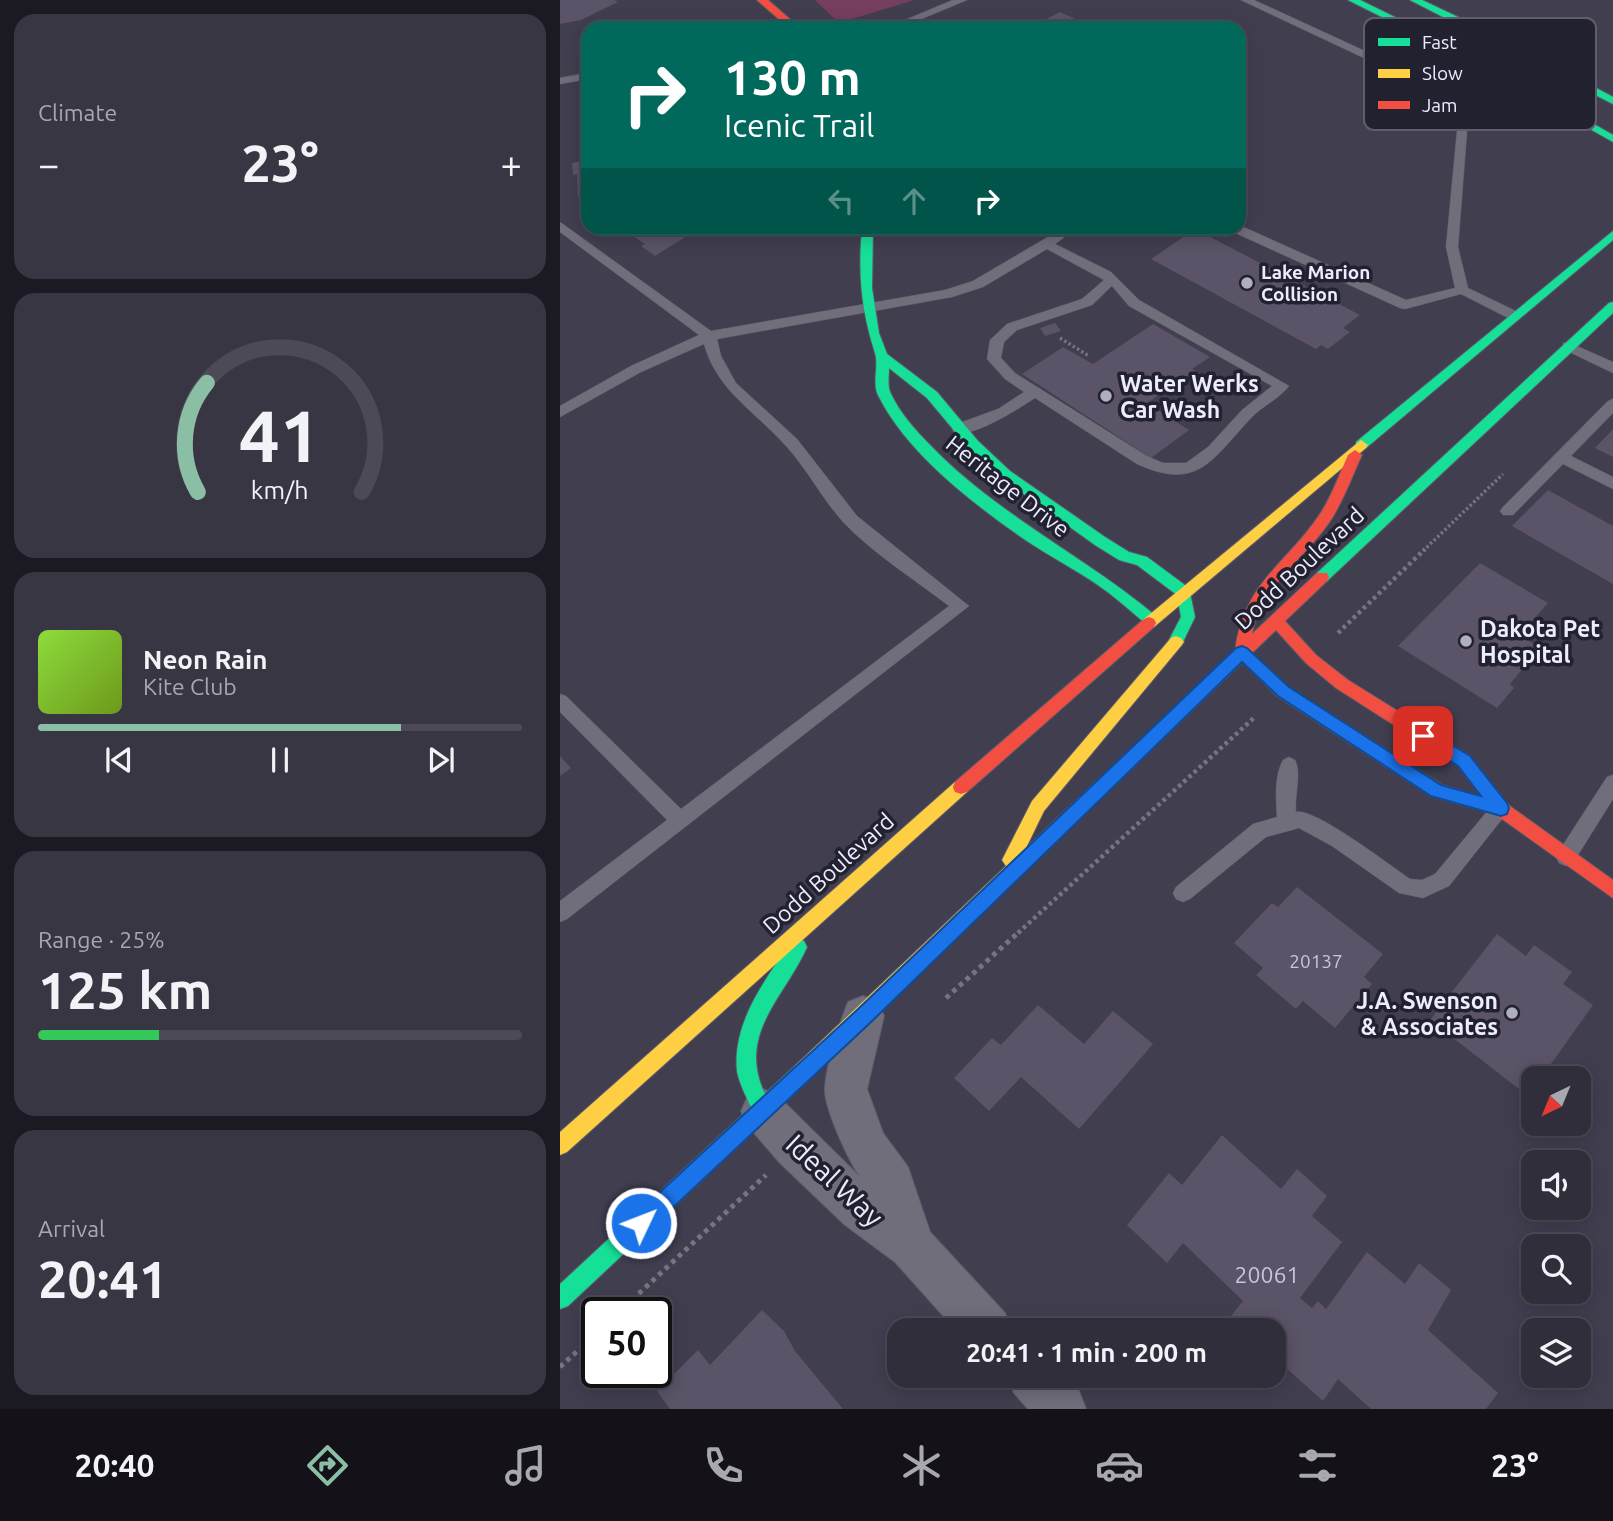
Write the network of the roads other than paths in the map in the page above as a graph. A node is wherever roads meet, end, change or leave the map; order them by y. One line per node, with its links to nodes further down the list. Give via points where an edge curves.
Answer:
1 (762, 0): 8 (main road)
2 (962, 0): 9 (lane)
3 (1246, 0): 10 (lane)
4 (1353, 0): 6 (main road)
5 (1415, 0): 7 (main road)
6 (1390, 18)
7 (1452, 18)
8 (787, 21)
9 (909, 21)
10 (1364, 54)
11 (581, 77): 12 (lane)
12 (560, 81)
13 (1596, 92): 14 (main road)
14 (1613, 101)
15 (1596, 129): 17 (main road)
16 (1463, 130): 25 (lane, via 1452,247)
17 (1613, 139)
18 (560, 226): 29 (lane)
19 (1246, 233): 25 (lane, via 1405,305)
20 (1613, 234): 28 (main road, Dodd Boulevard)
21 (867, 235): 27 (main road, Heritage Drive)
22 (1060, 235): 23 (lane)
23 (1046, 244): 24 (lane); 27 (lane, via 963,289)
24 (1111, 280): 33 (lane, via 1087,302 1012,327 997,340 993,353 998,365); 33 (lane, via 1135,303 1282,386 1249,411 1209,454 1185,470 1172,472 1151,465)
25 (1462, 290): 28 (lane)
26 (1613, 306): 30 (main road, Dodd Boulevard)
27 (870, 309): 29 (lane); 31 (main road, Heritage Drive)
28 (1514, 316): 37 (main road, Dodd Boulevard)
29 (709, 336): 35 (lane, via 636,369); 49 (lane, via 726,383 792,443 845,513 961,606)
30 (1567, 346): 32 (lane); 43 (main road, Dodd Boulevard)
31 (882, 356): 36 (main road, Heritage Drive, via 932,395); 42 (main road, Heritage Drive, via 883,392 906,428 942,466 996,511 1113,588)
32 (1613, 368)
33 (1034, 392): 36 (lane, via 1003,412)
34 (1613, 404): 38 (lane)
35 (560, 412)
36 (959, 429): 41 (main road, Heritage Drive, via 1005,474)
37 (1362, 441): 41 (main road, Dodd Boulevard); 44 (main road, via 1324,519 1250,606 1240,633)
38 (1561, 457): 39 (lane); 40 (lane)
39 (1613, 484)
40 (1508, 511)
41 (1184, 592): 42 (main road, Dodd Boulevard); 54 (main road, via 1188,617 1173,649 1038,806 1015,855)
42 (1152, 620): 55 (main road, Dodd Boulevard)
43 (1277, 622): 44 (main road, Dodd Boulevard); 48 (main road, via 1342,684 1464,761)
44 (1242, 653): 48 (main road, via 1283,692 1437,791); 54 (main road, Dodd Boulevard)
45 (560, 701): 49 (lane)
46 (1289, 765): 50 (lane)
47 (1613, 783): 51 (lane)
48 (1501, 808): 50 (lane, via 1442,880 1423,889 1406,887 1301,819); 51 (main road)
49 (680, 820): 56 (lane)
50 (1287, 822): 53 (lane, via 1260,830)
51 (1566, 858): 52 (main road)
52 (1613, 890)
53 (1183, 893)
54 (984, 899): 57 (main road, Dodd Boulevard)
55 (829, 902): 58 (main road, via 776,979 751,1032 747,1069); 59 (main road, Dodd Boulevard)
56 (560, 913)
57 (863, 1016): 58 (main road, Dodd Boulevard); 60 (street, Ideal Way, via 846,1089 865,1146 892,1183)
58 (763, 1111): 60 (street, Ideal Way, via 861,1209); 61 (main road, Dodd Boulevard)
59 (560, 1145)
60 (911, 1247): 62 (street, Ideal Way)
61 (560, 1298)
62 (977, 1318)
63 (1042, 1388): 64 (street)
64 (1060, 1409)

